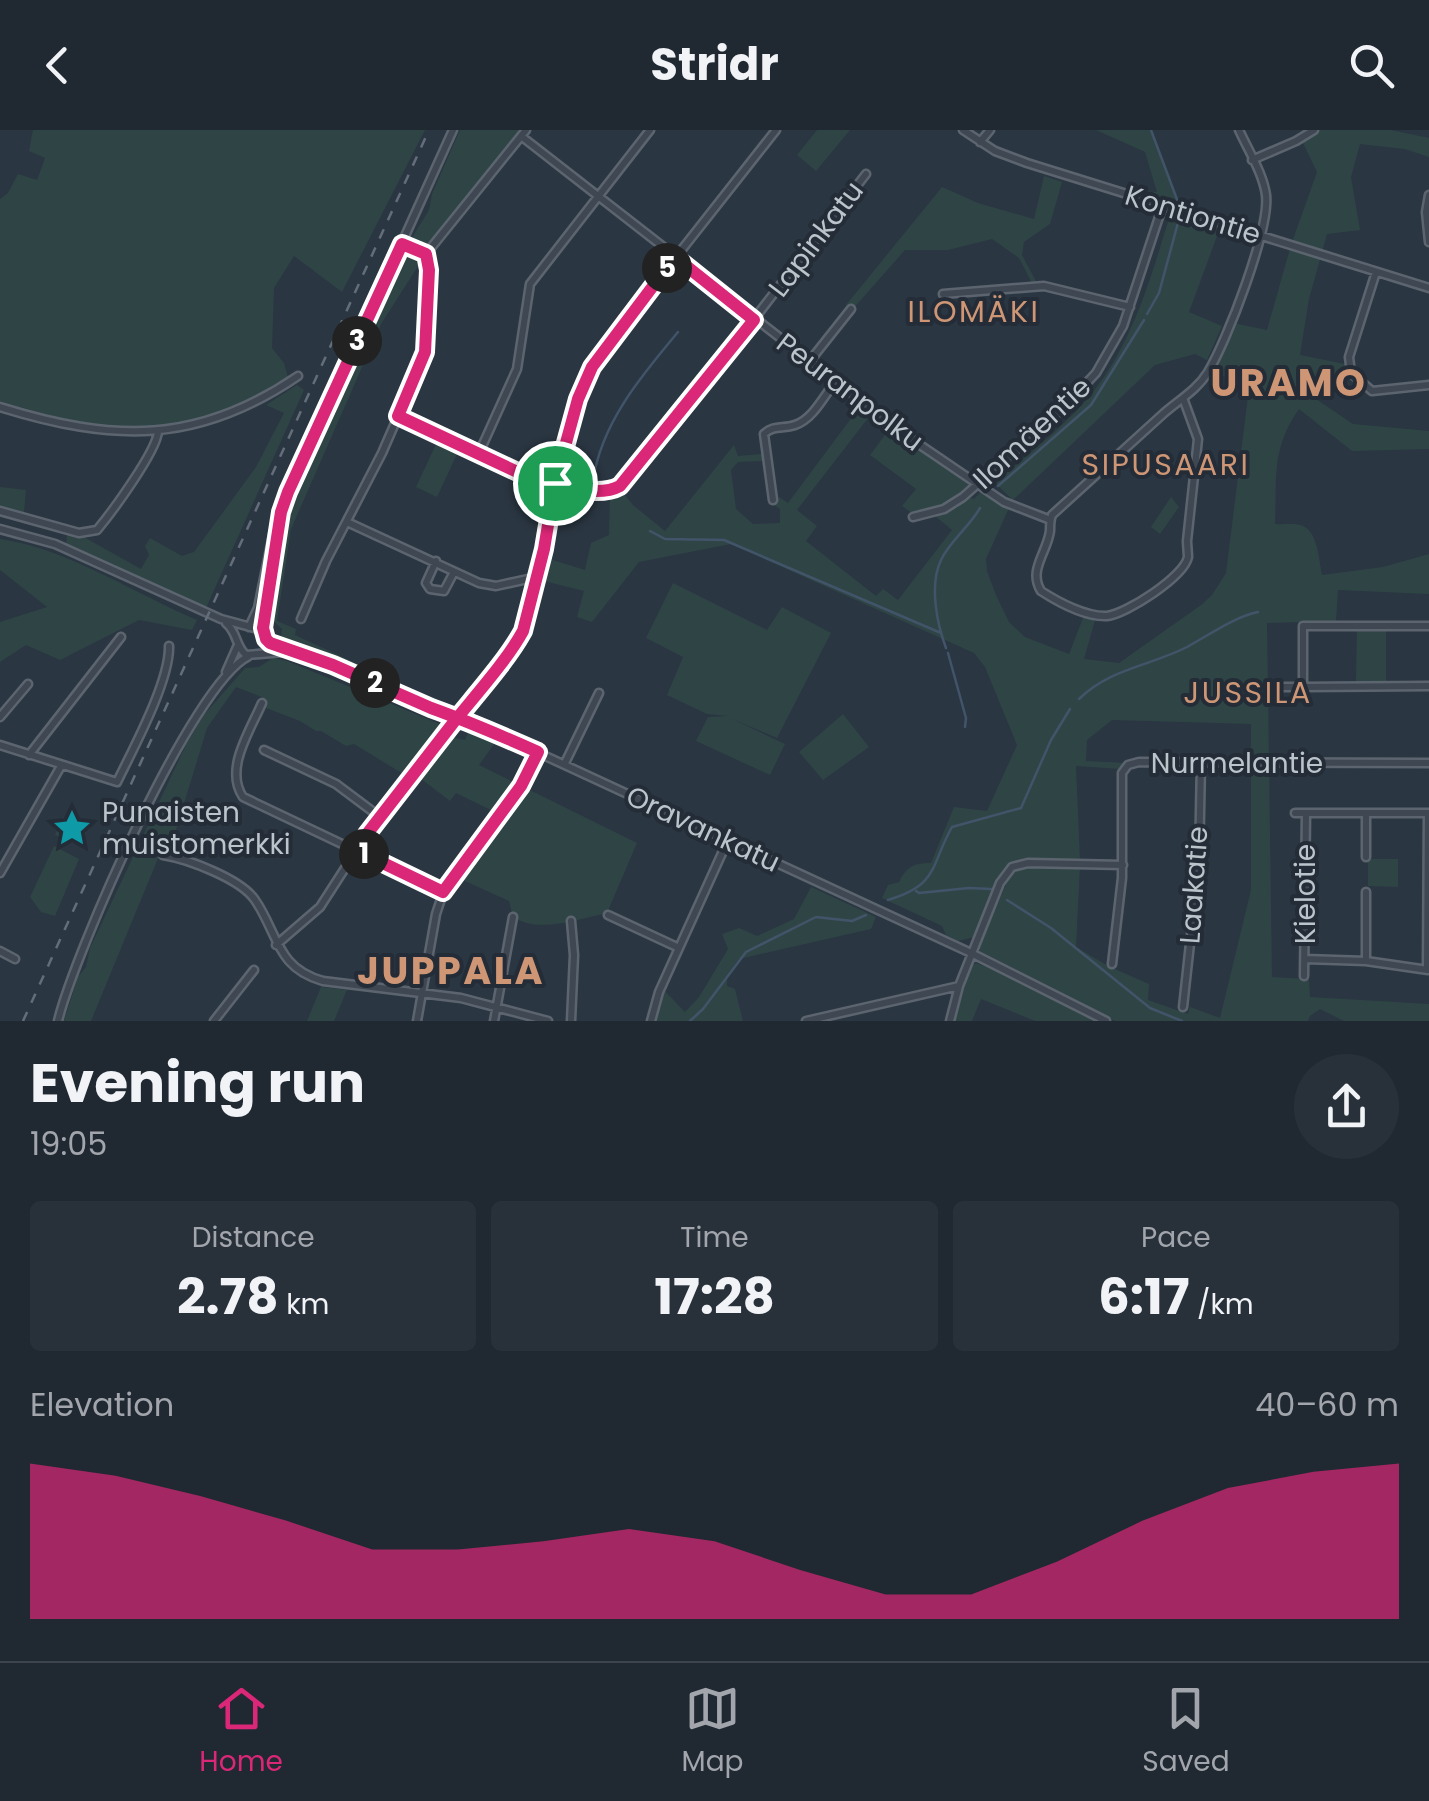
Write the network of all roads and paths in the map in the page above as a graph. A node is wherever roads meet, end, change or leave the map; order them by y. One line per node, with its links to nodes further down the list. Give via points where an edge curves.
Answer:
1 (453, 130): 17 (street)
2 (650, 130): 12 (street)
3 (776, 130): 19 (street)
4 (963, 130): 9 (street, Kontiontie)
5 (990, 130): 9 (street)
6 (1239, 130): 10 (street)
7 (1314, 130): 10 (street)
8 (523, 133): 12 (street, Peuranpolku); 18 (street)
9 (980, 142): 14 (street, Kontiontie)
10 (1252, 160): 15 (street, via 1266,194)
11 (866, 174): 25 (street, Lapinkatu)
12 (597, 196): 19 (street, Peuranpolku); 34 (street, via 529,285 517,369)
13 (1429, 196): 16 (street)
14 (1163, 205): 15 (street, Kontiontie); 23 (street, Ilomäentie)
15 (1260, 236): 20 (street, Kontiontie); 30 (street, via 1212,364)
16 (1429, 242)
17 (402, 244): 18 (street); 39 (street)
18 (426, 254): 32 (street, via 425,352)
19 (675, 257): 25 (street, Peuranpolku); 35 (street, via 592,367)
20 (1376, 272): 21 (street, Kontiontie); 29 (street, via 1349,357 1351,373 1372,391)
21 (1429, 288)
22 (943, 294): 23 (street, via 1044,286)
23 (1130, 307): 36 (street, Ilomäentie, via 1096,373)
24 (851, 309): 26 (street)
25 (754, 320): 26 (street, Peuranpolku); 35 (street, Lapinkatu, via 620,486 593,492)
26 (809, 362): 28 (street, Peuranpolku)
27 (298, 376): 33 (street, via 243,408)
28 (836, 382): 36 (street, Peuranpolku); 37 (street, via 804,420 764,434)
29 (1429, 385)
30 (1183, 398): 41 (street); 41 (street, via 1198,449 1189,554 1174,577 1109,616 1057,600 1035,582)
31 (0, 407): 33 (street, via 84,430)
32 (398, 416): 34 (street); 42 (street)
33 (158, 432): 38 (street, via 148,459 97,530 80,533)
34 (478, 454): 35 (street)
35 (555, 483): 46 (street)
36 (977, 485): 40 (street, Ilomäentie, via 944,509); 41 (street, Peuranpolku)
37 (773, 500)
38 (0, 511)
39 (281, 512): 50 (street); 51 (street)
40 (913, 518)
41 (1048, 519)
42 (347, 522): 44 (street); 47 (street)
43 (0, 530): 48 (street, via 54,544)
44 (436, 561): 45 (street); 45 (street, via 426,583 430,589 444,590)
45 (454, 572): 46 (street, via 488,586)
46 (536, 576): 66 (street, via 517,642)
47 (301, 619)
48 (222, 620): 50 (street); 53 (street)
49 (1429, 626): 62 (street, via 1304,626)
50 (248, 628): 51 (street); 53 (street)
51 (265, 637): 55 (street); 56 (street, Oravankatu)
52 (121, 638): 70 (street)
53 (238, 642): 57 (street); 58 (street)
54 (168, 646): 74 (street, via 163,680 117,782)
55 (261, 652): 56 (street, Oravankatu); 57 (street)
56 (294, 652): 66 (street, Oravankatu)
57 (249, 656): 58 (street)
58 (224, 678): 106 (street, via 170,760 78,959)
59 (28, 684): 65 (street)
60 (1429, 686): 62 (street)
61 (1283, 687): 62 (street)
62 (1303, 687)
63 (599, 692): 73 (street)
64 (262, 703): 81 (street, via 237,764 239,792)
65 (0, 716)
66 (457, 718): 69 (street, Oravankatu); 79 (street)
67 (0, 744): 70 (street)
68 (264, 750): 79 (street, via 336,784)
69 (538, 752): 73 (street, Oravankatu); 86 (street, via 521,786)
70 (29, 756): 74 (street)
71 (1200, 762): 72 (street, Nurmelantie); 84 (street, Nurmelantie, via 1132,763 1124,769); 105 (street, Laakatie, via 1200,862)
72 (1429, 763)
73 (564, 764): 80 (street, Oravankatu)
74 (61, 766): 85 (street)
75 (1295, 813): 76 (street)
76 (1306, 813): 77 (street); 96 (street, Kielotie)
77 (1366, 814): 78 (street); 83 (street)
78 (1428, 814): 100 (street)
79 (380, 817): 81 (street)
80 (728, 840): 92 (street); 94 (street, Oravankatu)
81 (358, 851): 86 (street); 91 (street, via 320,907)
82 (164, 855): 91 (street, via 247,891)
83 (1366, 856)
84 (1123, 865): 94 (street, via 1012,867); 98 (street, Nurmelantie)
85 (0, 873)
86 (443, 892): 103 (street)
87 (1366, 892): 97 (street)
88 (608, 914): 92 (street)
89 (512, 917): 104 (street)
90 (571, 921): 111 (street)
91 (276, 945): 103 (street, via 314,979)
92 (679, 948): 112 (street)
93 (0, 952): 95 (street)
94 (971, 953): 102 (street); 115 (street, Oravankatu)
95 (15, 959)
96 (1305, 960): 97 (street); 101 (street, Kielotie)
97 (1366, 961): 100 (street)
98 (1112, 964)
99 (254, 970): 107 (street)
100 (1428, 970)
101 (1304, 976)
102 (958, 986): 113 (street); 114 (street)
103 (422, 993): 104 (street); 108 (street)
104 (496, 1005): 109 (street); 110 (street)
105 (1183, 1007)
106 (58, 1021)
107 (214, 1021)
108 (416, 1021)
109 (494, 1021)
110 (548, 1021)
111 (570, 1021)
112 (650, 1021)
113 (806, 1021)
114 (950, 1021)
115 (1106, 1021)

